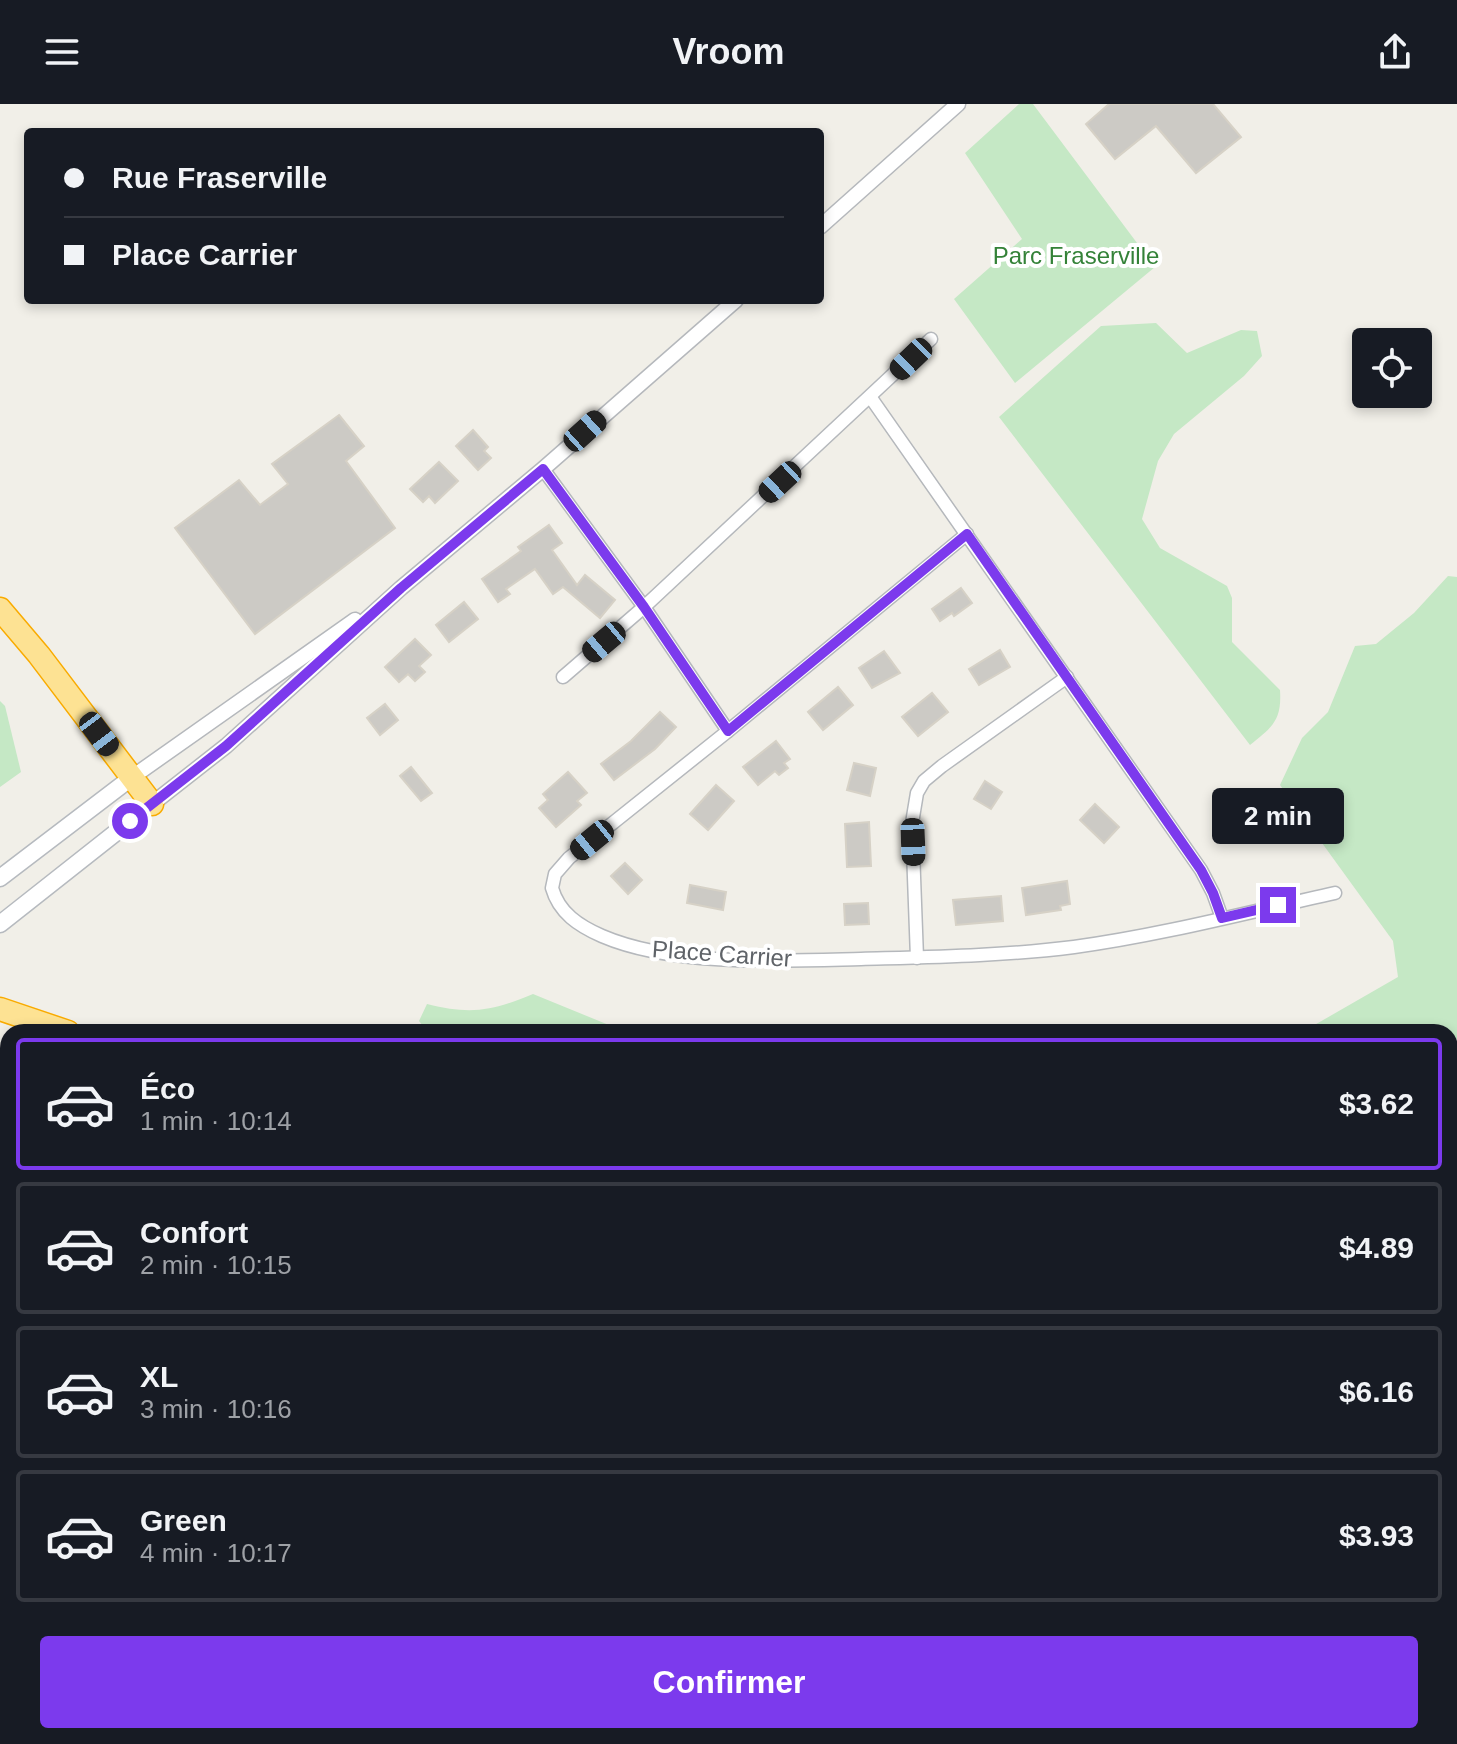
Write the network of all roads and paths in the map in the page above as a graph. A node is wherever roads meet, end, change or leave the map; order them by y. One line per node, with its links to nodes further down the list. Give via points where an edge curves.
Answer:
1 (958, 104): 2 (street)
2 (824, 223)
3 (731, 304): 6 (street)
4 (931, 339): 5 (street)
5 (871, 398): 7 (street); 9 (street)
6 (543, 469): 8 (street); 9 (street)
7 (967, 534): 12 (street); 13 (street, Place Carrier)
8 (401, 588): 14 (street); 15 (street, via 226,746)
9 (644, 607): 11 (street); 13 (street)
10 (0, 609): 14 (highway)
11 (563, 677)
12 (1067, 677): 18 (street, via 1208,881); 20 (street, via 942,766 917,793 912,823)
13 (728, 731): 20 (street, Place Carrier, via 561,867 552,888 566,913 615,941 687,955)
14 (131, 778): 15 (highway); 16 (main road)
15 (152, 804): 19 (main road)
16 (0, 878)
17 (1335, 893): 18 (street, Place Carrier)
18 (1222, 918): 20 (street, Place Carrier, via 1076,946)
19 (0, 924)
20 (917, 958)
21 (0, 1011): 22 (highway)
22 (42, 1024)

